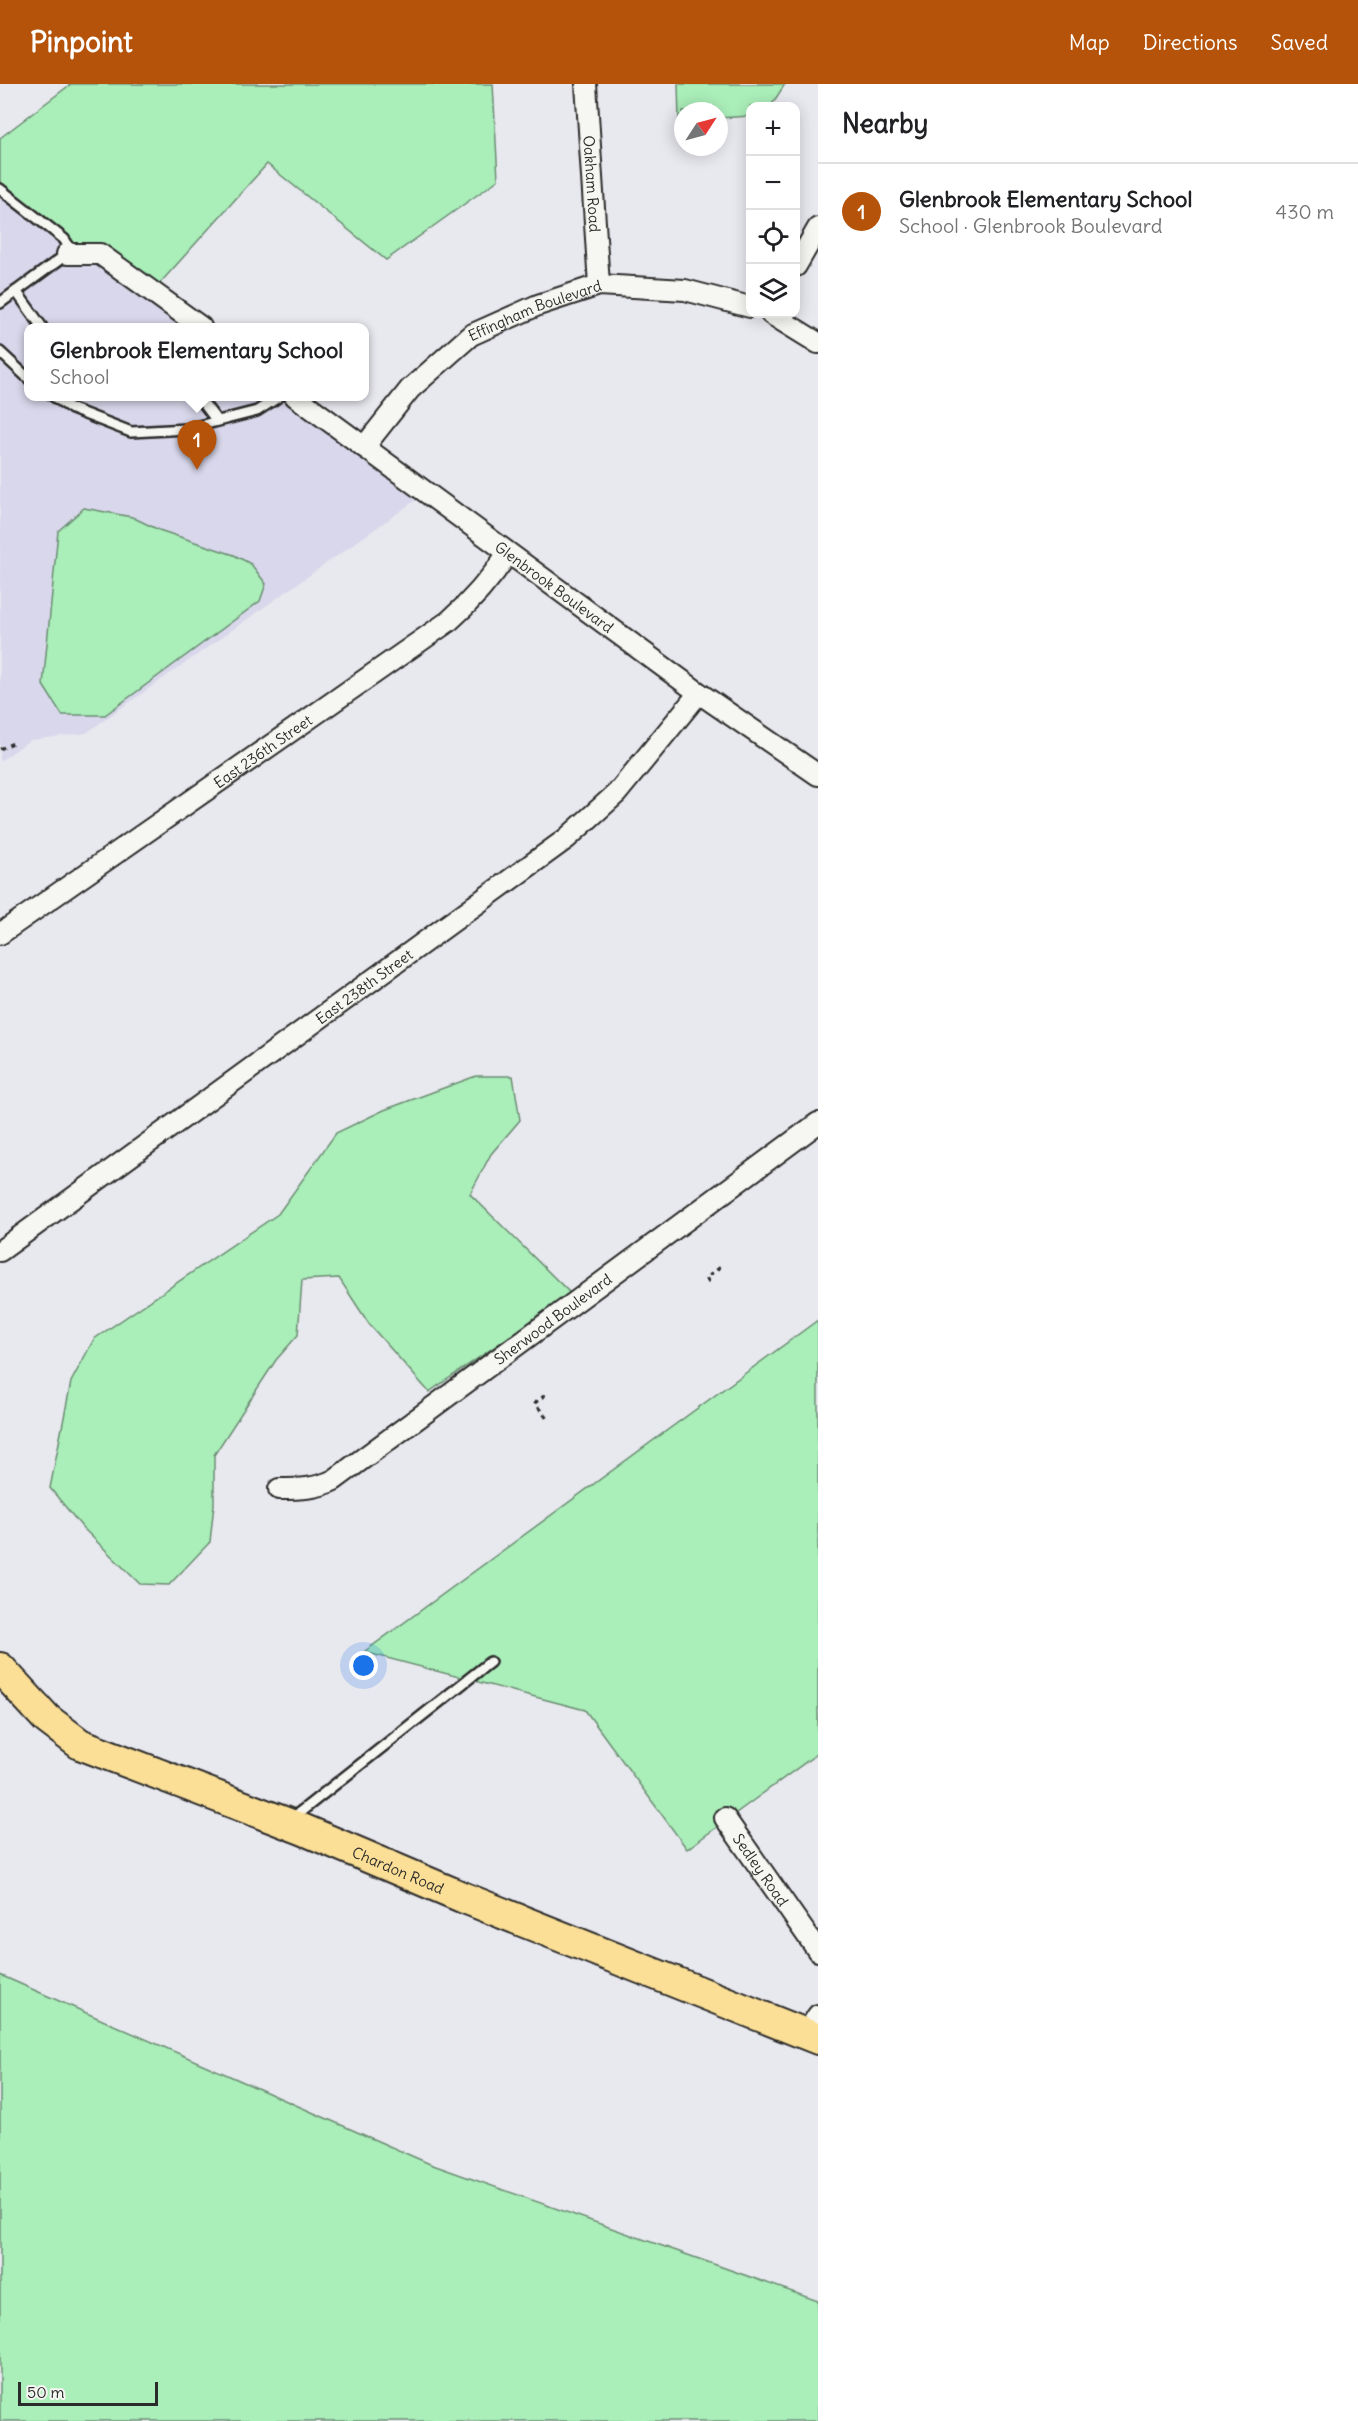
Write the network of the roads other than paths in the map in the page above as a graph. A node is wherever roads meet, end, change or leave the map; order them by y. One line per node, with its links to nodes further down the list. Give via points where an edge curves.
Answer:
1 (586, 84): 6 (street, Oakham Road)
2 (0, 189): 4 (lane, via 64,239)
3 (818, 228): 5 (street)
4 (70, 254): 7 (lane); 12 (street, via 100,254)
5 (796, 264)
6 (599, 285): 9 (street, Effingham Boulevard, via 685,290); 21 (street, Effingham Boulevard, via 538,305 471,335 410,389)
7 (16, 291): 8 (lane); 11 (lane)
8 (0, 303)
9 (746, 307)
10 (777, 318): 13 (street)
11 (39, 323)
12 (195, 323)
13 (818, 343)
14 (0, 352): 15 (lane)
15 (24, 374)
16 (60, 401): 20 (lane, via 72,410 131,432 186,429)
17 (202, 401): 20 (lane)
18 (272, 401): 20 (lane, via 257,411)
19 (302, 401): 21 (street, Glenbrook Boulevard)
20 (217, 421)
21 (364, 447): 22 (street, Glenbrook Boulevard)
22 (508, 553): 23 (street, Glenbrook Boulevard); 25 (street, East 236th Street, via 473,600 449,621)
23 (699, 693): 24 (street, Glenbrook Boulevard); 27 (street, East 238th Street, via 616,793 566,839)
24 (818, 775)
25 (0, 934)
26 (818, 1123): 28 (street, Sherwood Boulevard, via 334,1480 318,1487)
27 (0, 1251)
28 (279, 1489)
29 (490, 1662): 32 (lane)
30 (0, 1668): 32 (main road, Chardon Road, via 47,1719 80,1743)
31 (725, 1818): 33 (street, Sedley Road)
32 (286, 1823): 34 (main road, Chardon Road, via 468,1899)
33 (818, 1951)
34 (814, 2029)

